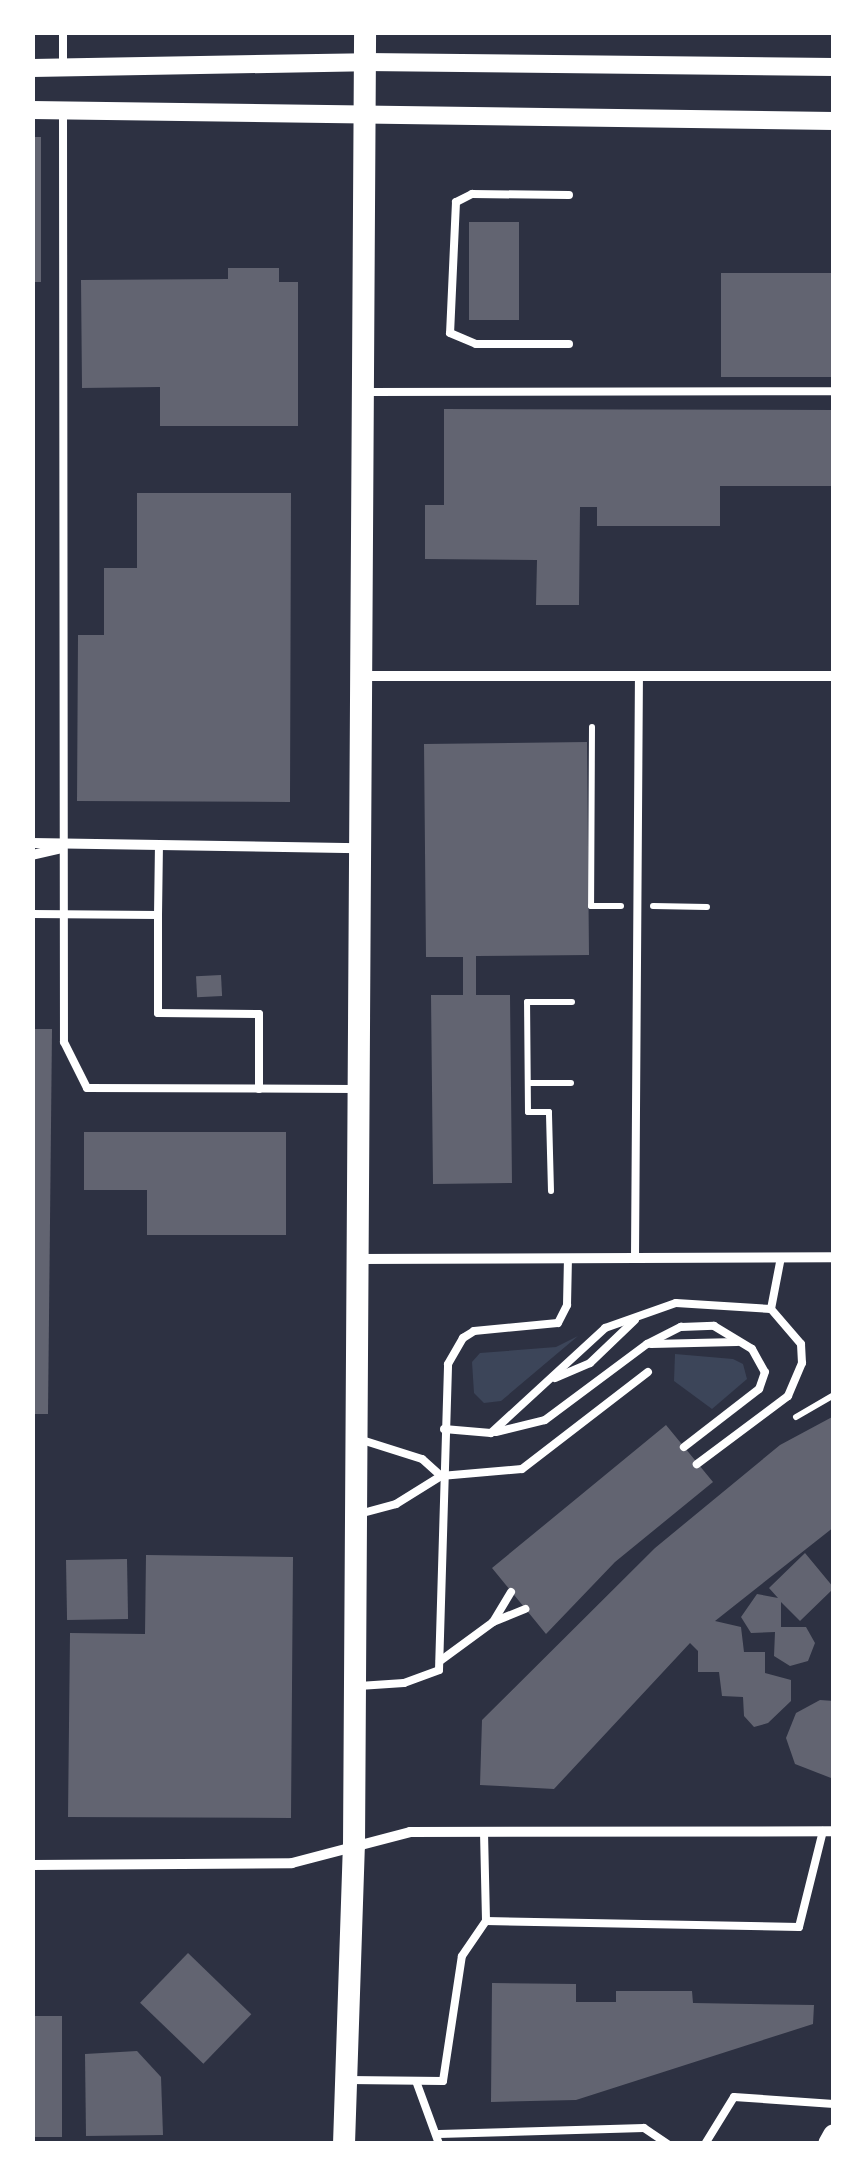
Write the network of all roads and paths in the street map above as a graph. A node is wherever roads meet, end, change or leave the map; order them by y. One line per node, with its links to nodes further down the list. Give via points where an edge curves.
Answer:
1 (64, 32): 6 (lane)
2 (365, 32): 3 (main road)
3 (365, 62): 4 (street); 6 (street); 9 (main road)
4 (834, 67)
5 (32, 68): 6 (street)
6 (63, 68)
7 (32, 110): 8 (street)
8 (63, 111): 9 (street); 20 (lane)
9 (364, 116): 10 (street); 14 (main road)
10 (834, 121)
11 (569, 195): 12 (lane, via 472,194 456,202 450,333 476,344)
12 (569, 344)
13 (834, 391): 14 (lane)
14 (364, 392): 15 (main road)
15 (361, 676): 16 (street); 22 (main road)
16 (639, 676): 17 (street); 38 (lane)
17 (834, 676)
18 (592, 727): 24 (path)
19 (32, 843): 20 (street)
20 (65, 847): 21 (street); 23 (street); 26 (lane)
21 (159, 847): 22 (street); 27 (lane)
22 (361, 848): 32 (main road)
23 (32, 855)
24 (591, 906)
25 (32, 914): 26 (lane)
26 (64, 914): 27 (lane); 31 (lane, via 64,1042 87,1088)
27 (158, 915): 31 (lane, via 158,1013 259,1014)
28 (572, 1002): 29 (path, via 527,1002)
29 (528, 1083): 30 (path); 33 (path, via 528,1112 549,1112)
30 (572, 1083)
31 (259, 1089): 32 (lane)
32 (360, 1089): 36 (main road)
33 (550, 1192)
34 (781, 1257): 35 (street); 38 (street); 39 (lane)
35 (834, 1257)
36 (359, 1258): 37 (street); 47 (main road)
37 (568, 1258): 38 (street); 45 (lane, via 567,1305 558,1323 463,1338 448,1364)
38 (635, 1258)
39 (771, 1310): 40 (lane, via 676,1303); 49 (lane, via 801,1344 802,1364 788,1396)
40 (638, 1316): 44 (lane, via 590,1364); 44 (lane, via 605,1328 574,1351)
41 (740, 1342): 42 (lane); 42 (lane, via 714,1326 681,1327); 48 (lane, via 764,1372 759,1389)
42 (646, 1344): 46 (lane, via 545,1420)
43 (648, 1372): 50 (lane, via 522,1469)
44 (555, 1378): 46 (lane)
45 (444, 1430): 46 (lane); 50 (lane)
46 (491, 1433)
47 (358, 1440): 50 (lane, via 422,1459); 51 (main road)
48 (684, 1447)
49 (697, 1464)
50 (442, 1476): 51 (lane, via 396,1504); 55 (lane)
51 (357, 1514): 56 (main road)
52 (511, 1592): 54 (lane)
53 (525, 1609): 54 (lane)
54 (493, 1622): 55 (lane)
55 (440, 1661): 56 (lane, via 436,1673 408,1682)
56 (355, 1686): 59 (main road)
57 (828, 1831): 58 (street); 61 (lane, via 799,1927)
58 (484, 1832): 59 (street, via 397,1834); 61 (lane)
59 (354, 1846): 60 (street, via 292,1863); 62 (main road)
60 (32, 1866)
61 (486, 1921): 63 (lane, via 462,1956 443,2082)
62 (348, 2080): 63 (lane); 67 (main road)
63 (416, 2081): 66 (lane)
64 (834, 2104): 69 (lane, via 734,2096)
65 (834, 2135): 70 (main road)
66 (439, 2139): 68 (lane, via 644,2128)
67 (344, 2144)
68 (668, 2144)
69 (706, 2144)
70 (828, 2144)

